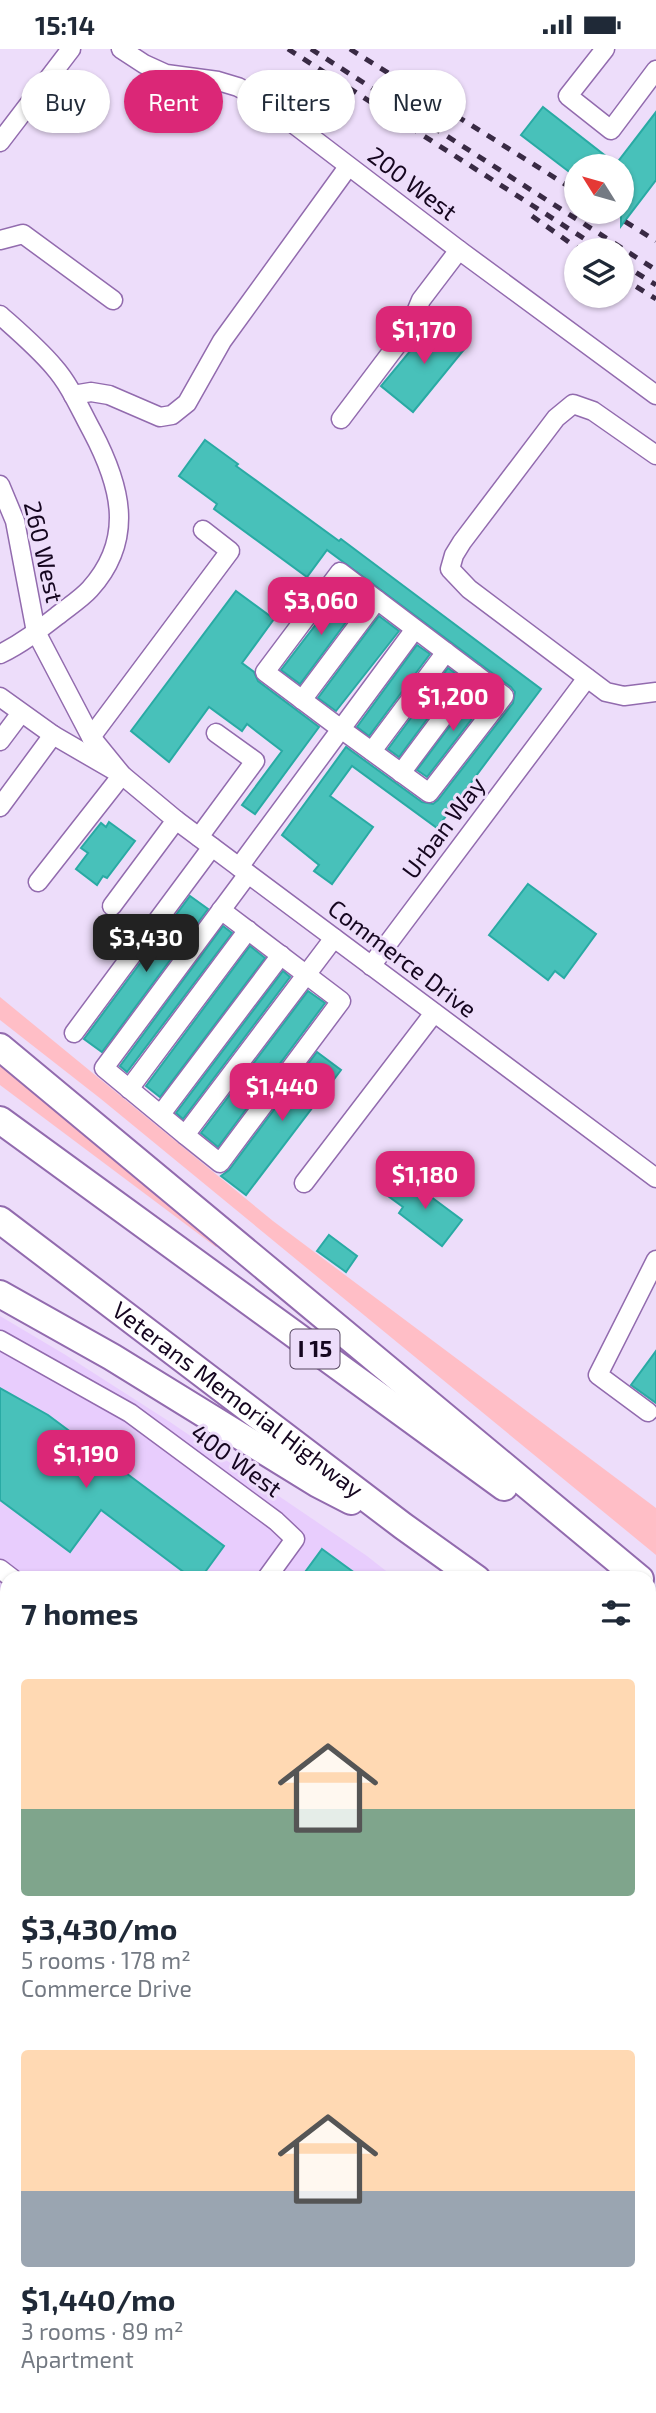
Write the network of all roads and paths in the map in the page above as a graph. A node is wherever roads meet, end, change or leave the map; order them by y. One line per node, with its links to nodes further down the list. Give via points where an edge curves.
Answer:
1 (71, 49): 5 (street)
2 (121, 49): 6 (street, 200 West, via 166,74 218,81 250,93)
3 (605, 49): 4 (street, via 568,96 611,130)
4 (656, 70)
5 (0, 142)
6 (348, 167): 8 (street, 200 West); 11 (street, via 222,341 187,403 172,415 160,417 109,395)
7 (0, 240): 9 (street, via 23,234)
8 (459, 250): 12 (street, 200 West); 13 (street, via 421,300 409,329)
9 (113, 300)
10 (0, 315): 11 (street, via 38,349)
11 (73, 395): 19 (street, via 113,474 117,533 99,579)
12 (656, 395)
13 (341, 419)
14 (656, 455): 23 (street, via 593,411 573,404 556,418 462,542 452,562 450,569 458,580)
15 (0, 485): 19 (street, 260 West, via 15,521)
16 (203, 530): 31 (street, via 230,551)
17 (377, 600): 18 (street); 26 (street); 26 (street, via 340,572 265,672)
18 (415, 629): 20 (street); 28 (street)
19 (36, 632): 21 (street); 31 (street, Commerce Drive)
20 (446, 652): 22 (street); 33 (street)
21 (0, 654)
22 (475, 674): 34 (street); 34 (street, via 504,696 429,793)
23 (587, 678): 24 (street, via 606,692 624,696); 46 (street, Urban Way)
24 (656, 692)
25 (0, 697): 27 (street, Commerce Drive)
26 (302, 700): 28 (street)
27 (21, 713): 30 (street, Commerce Drive); 32 (street)
28 (341, 729): 33 (street); 39 (street)
29 (216, 733): 38 (street, via 255,761)
30 (52, 735): 35 (street, Commerce Drive); 36 (street)
31 (91, 737): 35 (street, Commerce Drive)
32 (0, 741)
33 (372, 751): 34 (street)
34 (401, 773)
35 (122, 775): 37 (street, Commerce Drive); 40 (street)
36 (0, 807)
37 (176, 820): 38 (street, Commerce Drive); 41 (street)
38 (205, 842): 39 (street, Commerce Drive); 49 (street)
39 (244, 871): 42 (street); 44 (street, Commerce Drive)
40 (38, 881)
41 (111, 906)
42 (221, 910): 43 (street); 51 (street, via 104,1069)
43 (248, 930): 45 (street); 51 (street)
44 (334, 938): 46 (street, Commerce Drive); 47 (street)
45 (281, 955): 47 (street); 52 (street)
46 (371, 966): 48 (street, Commerce Drive)
47 (307, 974): 54 (street); 54 (street, via 341,1001 220,1163)
48 (434, 1013): 55 (street, Commerce Drive); 56 (street)
49 (74, 1033)
50 (0, 1047): 66 (highway)
51 (129, 1089): 52 (street)
52 (160, 1114): 54 (street)
53 (0, 1120): 65 (highway, I 15)
54 (186, 1135)
55 (656, 1178)
56 (304, 1183)
57 (0, 1220): 62 (highway, Veterans Memorial Highway)
58 (656, 1259): 61 (street, via 598,1375)
59 (0, 1294): 62 (highway, via 318,1485)
60 (0, 1340): 63 (street, 400 West, via 130,1413 276,1521 295,1539)
61 (648, 1412)
62 (403, 1526): 64 (highway, Veterans Memorial Highway)
63 (272, 1571)
64 (466, 1571)
65 (619, 1571)
66 (630, 1571)

